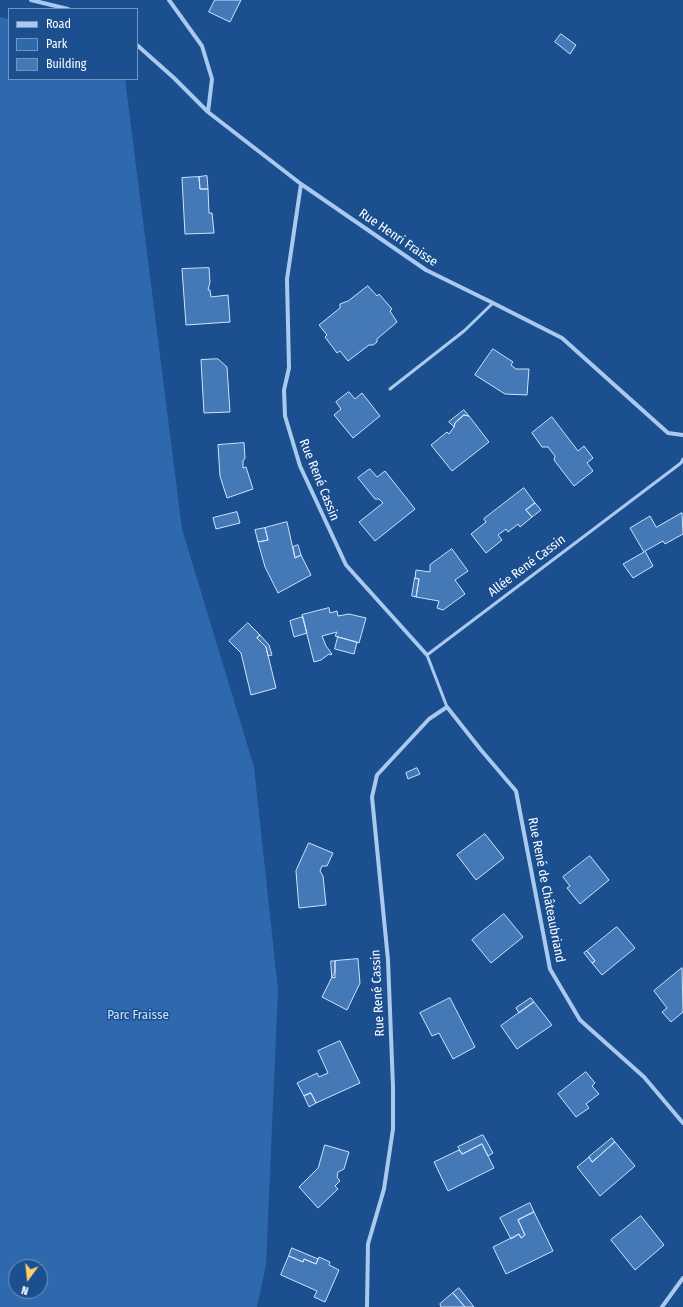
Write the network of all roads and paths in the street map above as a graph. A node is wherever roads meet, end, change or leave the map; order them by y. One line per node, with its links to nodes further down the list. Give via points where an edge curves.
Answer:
1 (32, 0): 3 (street)
2 (171, 1): 5 (street, via 202,46 212,79)
3 (64, 8)
4 (138, 46): 5 (street, Rue Henri Fraisse)
5 (208, 112): 6 (street, Rue Henri Fraisse)
6 (301, 184): 7 (street, Rue Henri Fraisse, via 426,270); 11 (street, Rue René Cassin, via 287,279 289,368 284,390 285,416 300,466 346,565)
7 (494, 303): 8 (lane); 9 (street, Rue Henri Fraisse, via 562,338 668,433)
8 (390, 389)
9 (683, 435)
10 (683, 459): 11 (lane, Allée René Cassin)
11 (427, 654): 12 (lane)
12 (447, 707): 13 (street, Rue René de Châteaubriand, via 516,791 550,969 580,1020 644,1077); 15 (street, Rue René Cassin, via 429,719 377,775 372,797 388,960 393,1129 384,1189 368,1244)
13 (683, 1123)
14 (683, 1278): 16 (street)
15 (367, 1307)
16 (662, 1307)

